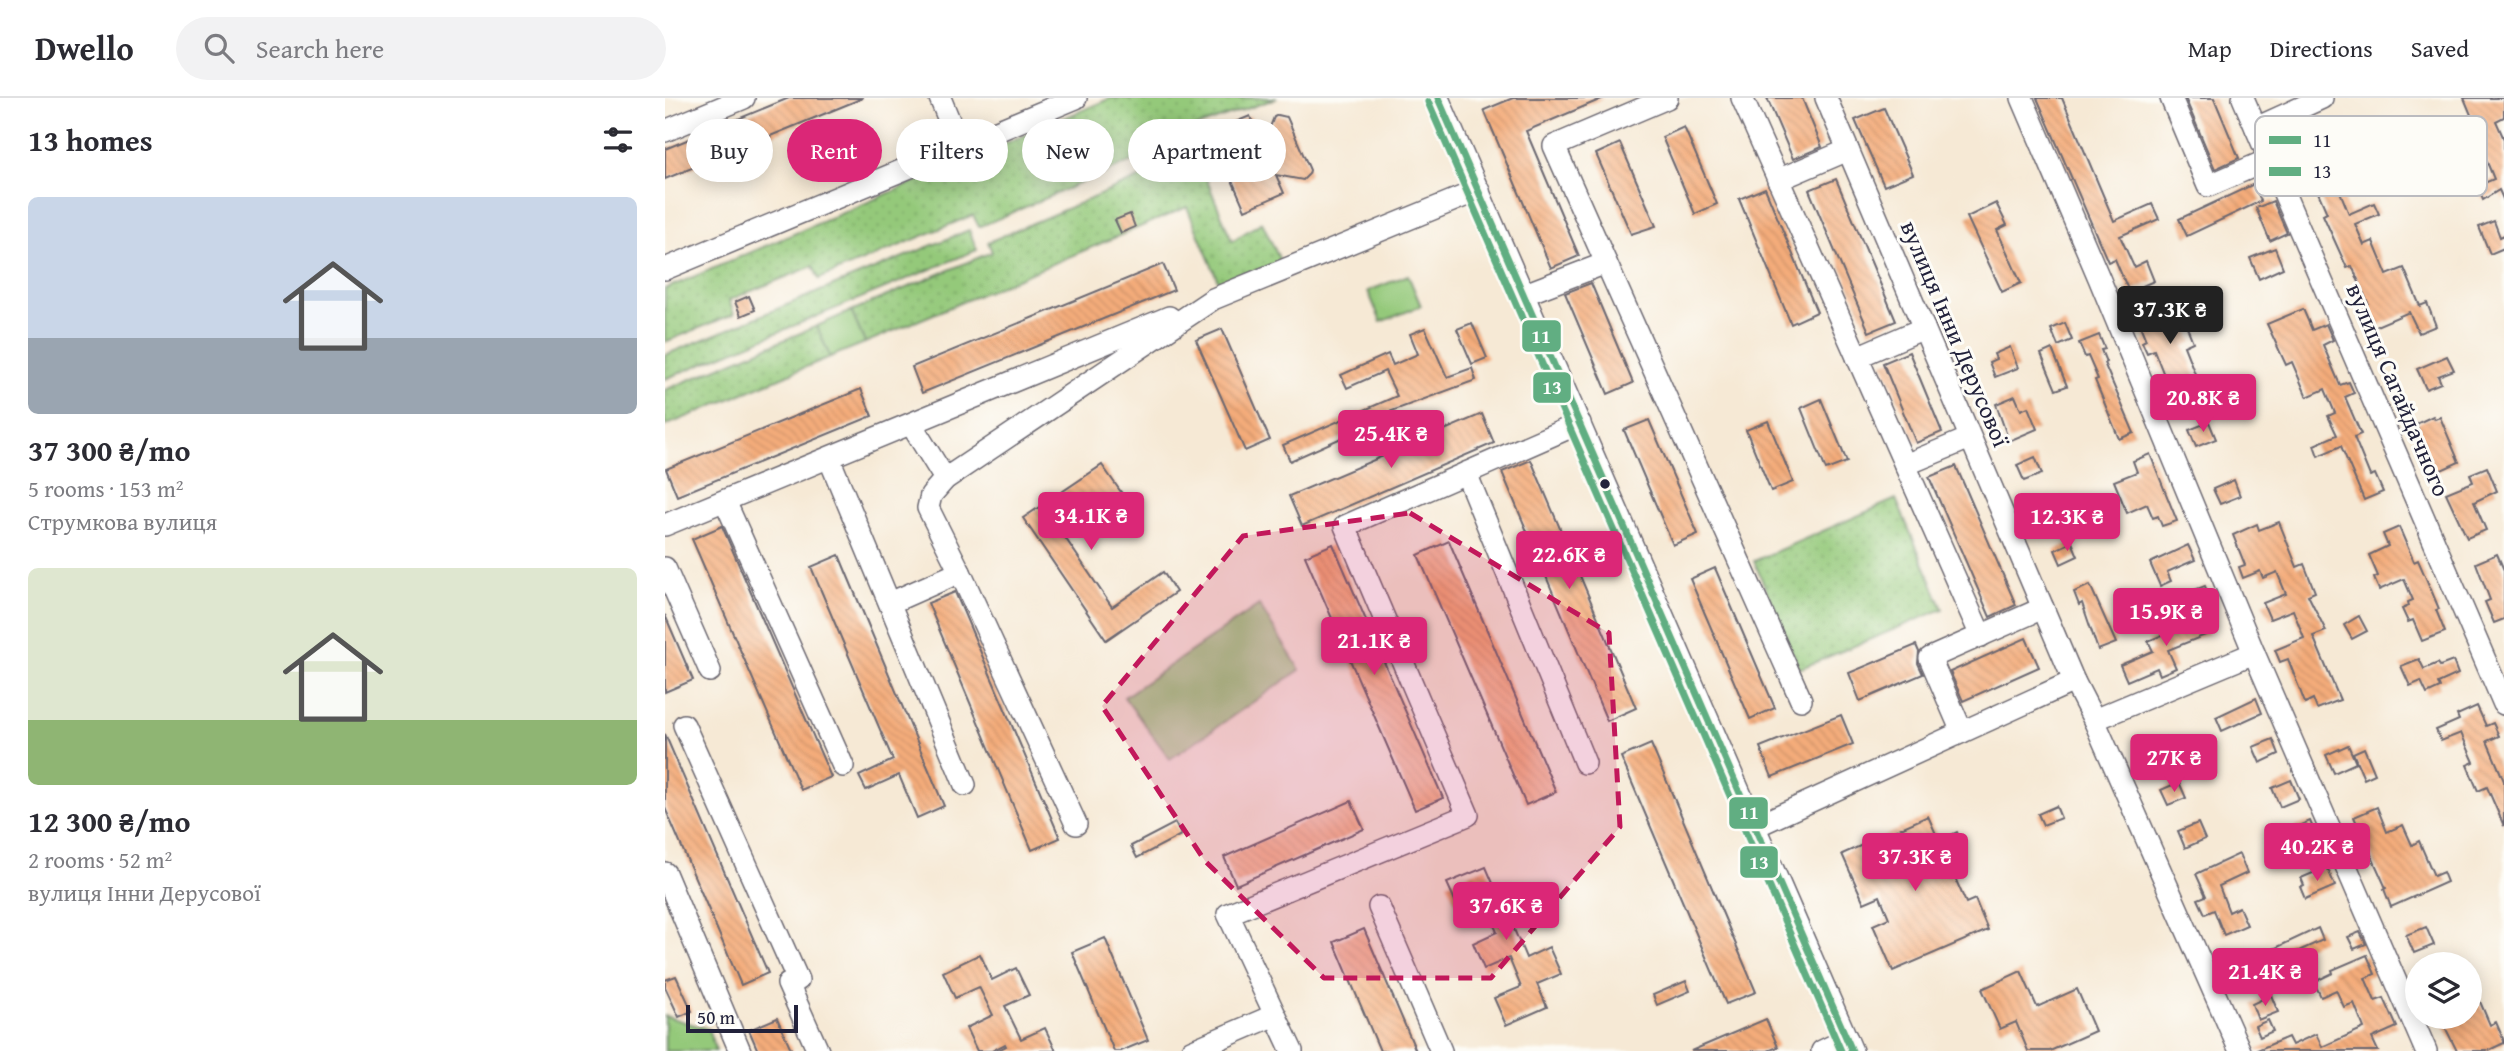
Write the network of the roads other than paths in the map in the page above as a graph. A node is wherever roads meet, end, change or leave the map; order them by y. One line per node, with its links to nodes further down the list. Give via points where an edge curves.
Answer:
1 (744, 98): 16 (street)
2 (940, 98): 13 (street)
3 (1076, 98): 15 (street)
4 (1438, 98): 21 (street)
5 (1667, 98): 23 (street, via 1554,146)
6 (1742, 98): 20 (street)
7 (1825, 98): 17 (street, вулиця Інни Дерусової)
8 (2022, 98): 43 (street)
9 (2171, 98): 18 (street, via 2208,186)
10 (2243, 98): 14 (street, вулиця Сагайдачного)
11 (2322, 98): 12 (street)
12 (2282, 116)
13 (949, 119)
14 (2255, 126)
15 (1008, 127)
16 (665, 131)
17 (1848, 150): 20 (street); 27 (street, вулиця Інни Дерусової)
18 (2255, 166)
19 (896, 173): 24 (street)
20 (1778, 180): 28 (street)
21 (1479, 190): 25 (street); 26 (street)
22 (2286, 196): 47 (street, вулиця Сагайдачного)
23 (1606, 263): 25 (street); 46 (street)
24 (665, 269)
25 (1525, 294): 29 (street)
26 (1213, 299): 30 (street); 35 (street)
27 (1924, 328): 28 (street); 31 (street, вулиця Інни Дерусової)
28 (1857, 357): 33 (street)
29 (1580, 423): 34 (street); 55 (street)
30 (911, 424): 32 (street); 35 (street)
31 (1970, 438): 33 (street); 41 (street, вулиця Інни Дерусової)
32 (829, 458): 36 (street); 40 (street)
33 (1905, 465): 42 (street)
34 (1467, 473): 51 (street); 58 (street, via 1345,526 1468,815 1228,914)
35 (946, 479): 39 (street, via 931,495 928,508)
36 (725, 501): 37 (street); 52 (street)
37 (665, 525)
38 (665, 568): 44 (street)
39 (960, 572): 40 (street); 54 (street)
40 (890, 603): 53 (street)
41 (2043, 608): 42 (street); 45 (street, вулиця Інни Дерусової)
42 (1981, 636): 50 (street, via 1930,658)
43 (2255, 653): 48 (street); 67 (street)
44 (710, 671)
45 (2074, 681): 48 (street, вулиця Інни Дерусової); 50 (street)
46 (1801, 700)
47 (2504, 704)
48 (2094, 720): 66 (street, вулиця Інни Дерусової)
49 (684, 725): 61 (street, via 798,980 788,984)
50 (1962, 732): 55 (street)
51 (1585, 763)
52 (843, 766)
53 (965, 785)
54 (1076, 824)
55 (1753, 827): 59 (street)
56 (665, 873): 60 (street)
57 (1378, 906): 64 (street)
58 (1275, 1015): 62 (street); 63 (street)
59 (1849, 1045): 65 (street)
60 (740, 1051)
61 (818, 1051)
62 (1191, 1051)
63 (1292, 1051)
64 (1441, 1051)
65 (1822, 1051)
66 (2241, 1051)
67 (2426, 1051)

